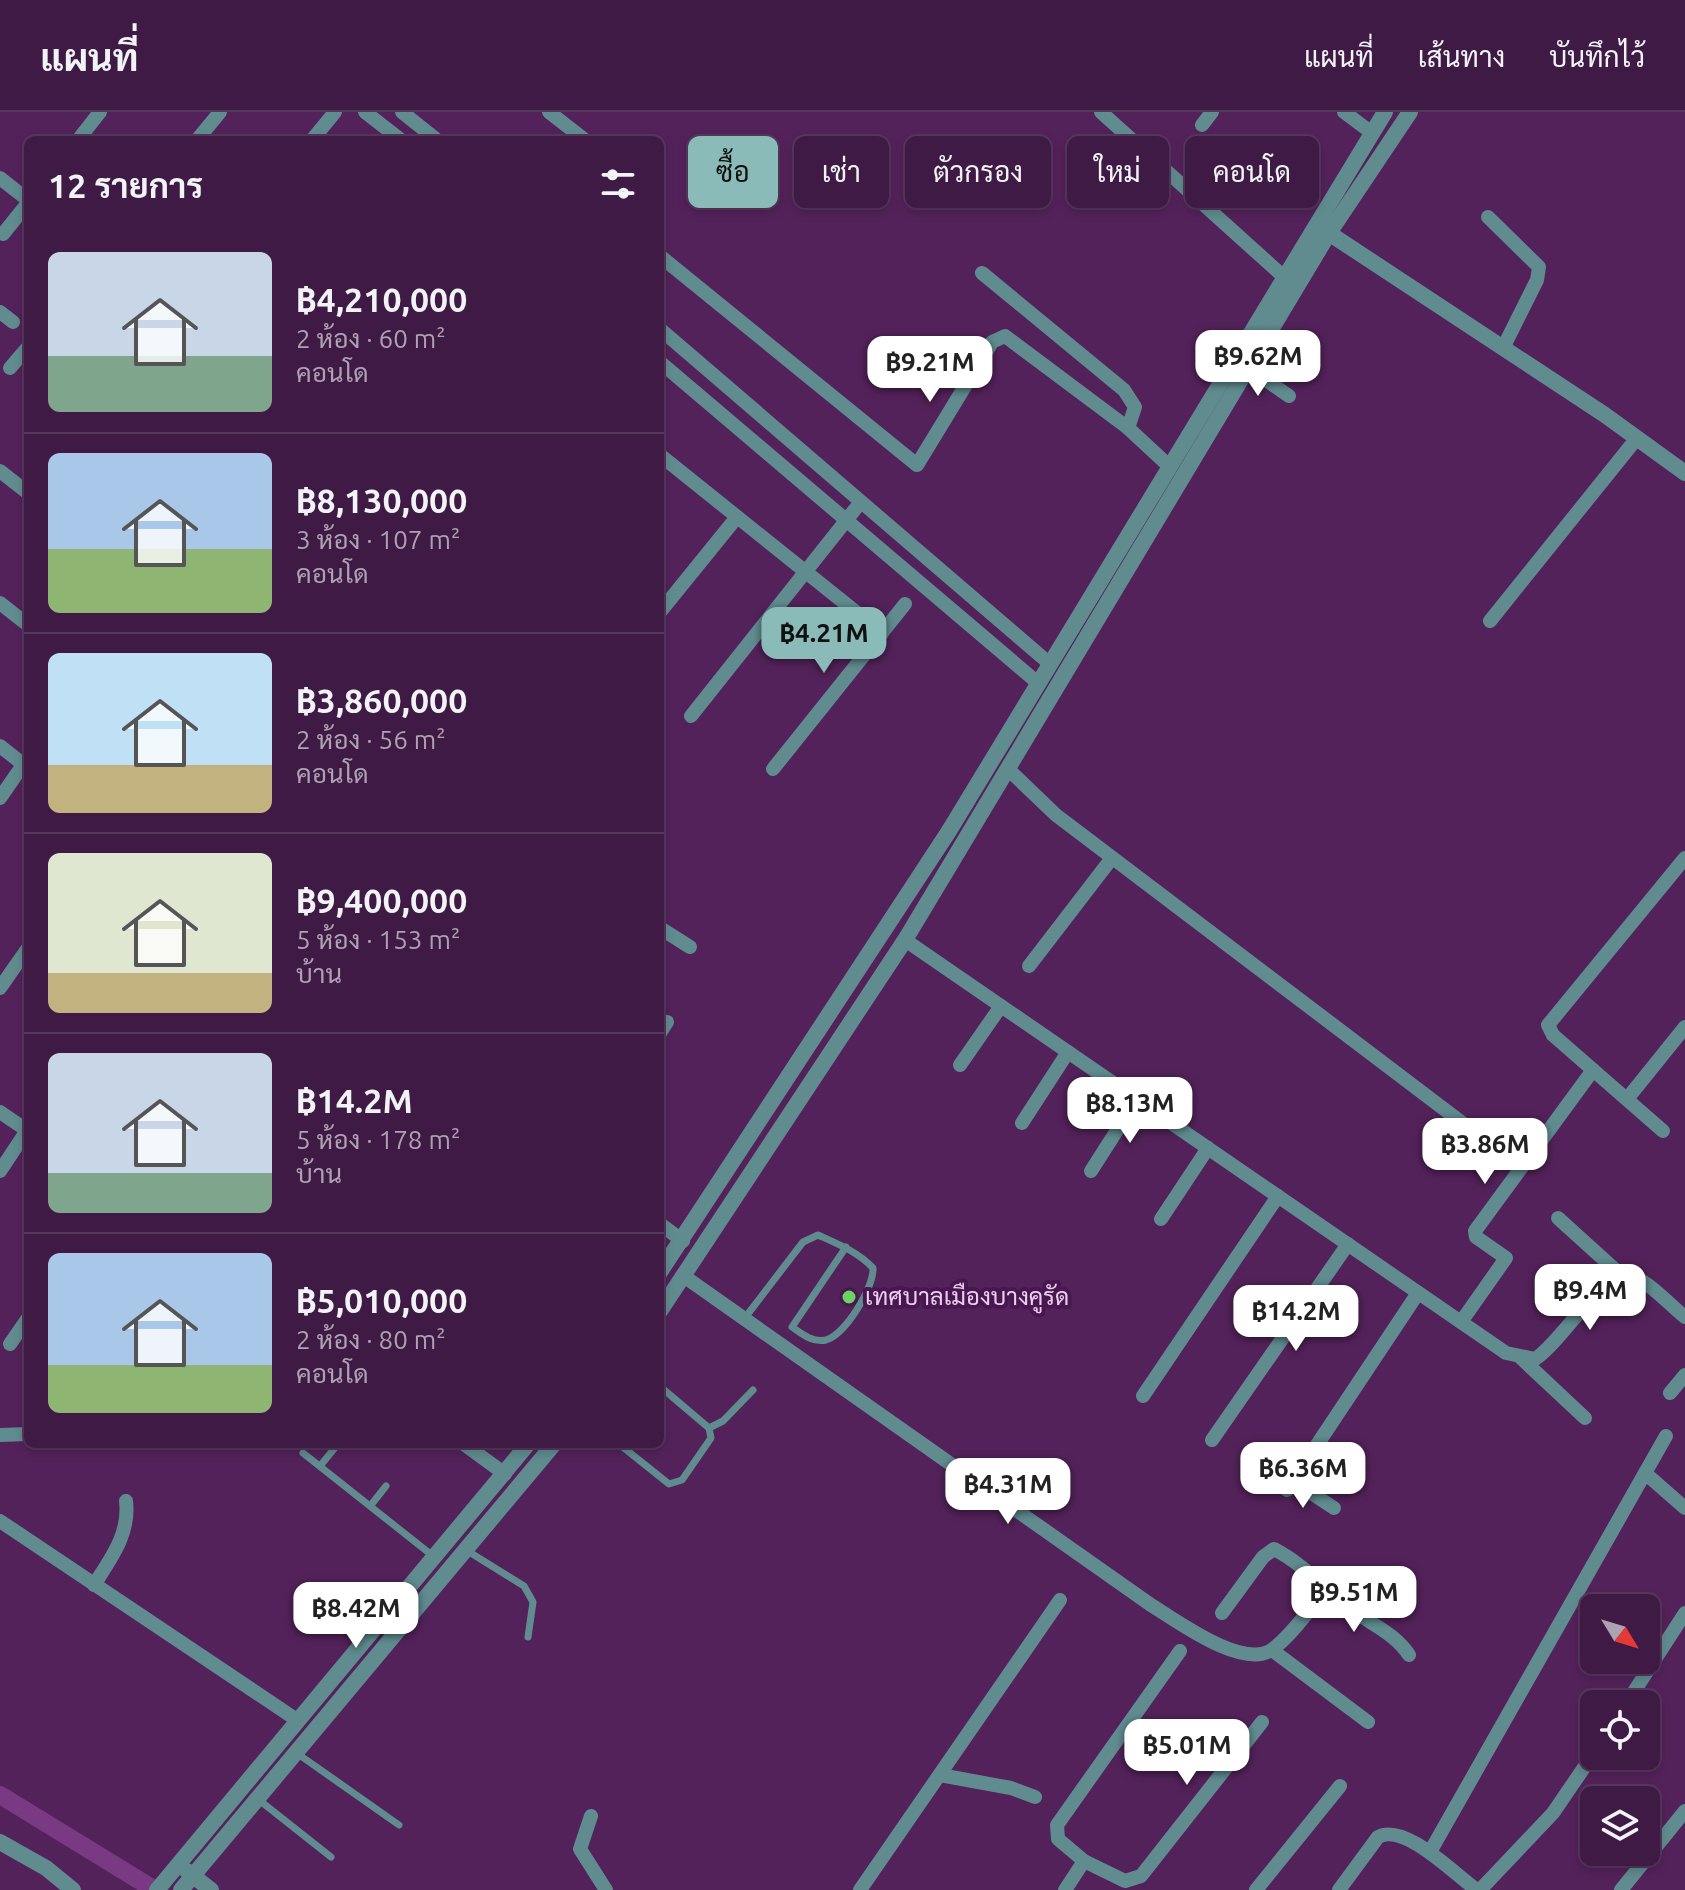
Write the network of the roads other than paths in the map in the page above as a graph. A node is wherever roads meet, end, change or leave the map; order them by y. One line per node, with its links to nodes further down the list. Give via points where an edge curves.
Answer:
1 (100, 112): 14 (street)
2 (220, 112): 15 (street)
3 (335, 112): 16 (street)
4 (365, 112): 17 (street)
5 (402, 112): 18 (street)
6 (549, 112): 19 (street)
7 (1101, 112): 28 (street)
8 (1212, 112): 12 (street)
9 (1344, 112): 13 (street)
10 (1385, 112): 13 (street)
11 (1410, 112): 24 (street)
12 (1202, 125)
13 (1372, 133): 24 (street)
14 (81, 136)
15 (200, 136)
16 (315, 136)
17 (396, 136)
18 (432, 136)
19 (580, 136)
20 (0, 178): 21 (street)
21 (24, 198)
22 (24, 206): 25 (street)
23 (1488, 217): 32 (street, via 1539,267)
24 (1322, 229): 28 (street); 32 (street); 36 (street)
25 (3, 234)
26 (664, 259): 38 (street, via 917,465 992,342 1005,336)
27 (982, 273): 38 (street, via 1124,390 1135,407)
28 (1284, 277): 41 (street)
29 (0, 312): 30 (street)
30 (13, 322)
31 (666, 334): 45 (street)
32 (1503, 348): 39 (street)
33 (24, 352): 35 (street)
34 (664, 365): 47 (street)
35 (10, 368)
36 (1249, 368): 37 (street); 62 (street)
37 (1289, 396)
38 (1128, 428): 41 (street)
39 (1637, 438): 43 (street); 52 (street)
40 (664, 460): 46 (street)
41 (1169, 466): 55 (street)
42 (0, 471): 44 (street)
43 (1685, 473)
44 (24, 490)
45 (860, 503): 47 (street); 55 (street)
46 (737, 517): 48 (street); 51 (street)
47 (845, 522): 48 (street); 56 (street)
48 (806, 572): 54 (street); 57 (street)
49 (0, 603): 53 (street)
50 (905, 604): 54 (street)
51 (664, 607)
52 (1490, 621)
53 (24, 622)
54 (882, 633): 61 (street)
55 (1050, 664): 56 (street)
56 (1038, 683): 66 (street)
57 (691, 716)
58 (0, 746): 59 (street)
59 (24, 765)
60 (24, 769): 63 (street)
61 (773, 769)
62 (1009, 770): 64 (street); 68 (street)
63 (0, 798)
64 (1112, 858): 71 (street); 83 (street)
65 (1685, 858): 77 (street, via 1548,1025)
66 (886, 927): 68 (street); 93 (street)
67 (664, 931): 69 (street)
68 (905, 940): 73 (street); 96 (street)
69 (690, 947)
70 (24, 954): 72 (street)
71 (1029, 966)
72 (0, 988)
73 (1001, 1006): 75 (street); 76 (street)
74 (1685, 1027): 79 (street)
75 (1068, 1052): 78 (street); 81 (street)
76 (960, 1065)
77 (1593, 1070): 79 (street); 105 (street, via 1475,1231 1506,1258)
78 (1137, 1099): 86 (street); 88 (street)
79 (1627, 1099): 84 (street)
80 (0, 1112): 82 (street)
81 (1022, 1123)
82 (24, 1127)
83 (1469, 1128)
84 (1663, 1131)
85 (24, 1136): 87 (street)
86 (1208, 1148): 89 (street); 91 (street)
87 (0, 1171)
88 (1091, 1171)
89 (1278, 1196): 94 (street); 115 (street)
90 (1558, 1218): 99 (street)
91 (1161, 1219)
92 (664, 1227): 93 (street)
93 (683, 1241): 96 (street); 97 (street)
94 (1348, 1244): 101 (street); 121 (street)
95 (846, 1247): 104 (lane, via 811,1235); 107 (lane); 107 (lane, via 873,1268 874,1284 838,1334 812,1340)
96 (701, 1253): 100 (street)
97 (664, 1266)
98 (664, 1267): 100 (street)
99 (1622, 1276): 103 (street, via 1641,1280); 110 (street, via 1604,1286 1550,1350 1535,1359)
100 (685, 1277): 102 (street); 104 (street)
101 (1418, 1293): 105 (street); 134 (street, via 1290,1485)
102 (664, 1306)
103 (1685, 1317)
104 (744, 1319): 109 (street)
105 (1461, 1322): 110 (street)
106 (24, 1324): 108 (street)
107 (792, 1327): 109 (lane)
108 (10, 1344)
109 (781, 1345): 145 (street, via 1163,1612 1213,1643 1256,1657)
110 (1521, 1358): 116 (street)
111 (1685, 1375): 114 (street)
112 (664, 1390): 117 (lane)
113 (753, 1390): 117 (lane)
114 (1670, 1393)
115 (1143, 1396)
116 (1585, 1418)
117 (709, 1428): 126 (lane, via 711,1438 682,1480 669,1484)
118 (24, 1434): 119 (street)
119 (0, 1435)
120 (1666, 1436): 129 (street)
121 (1212, 1440)
122 (335, 1448): 128 (lane)
123 (469, 1448): 130 (street)
124 (525, 1448): 130 (street)
125 (551, 1448): 137 (street)
126 (624, 1448)
127 (303, 1453): 128 (lane)
128 (320, 1466): 133 (lane)
129 (1645, 1473): 135 (street); 162 (street)
130 (505, 1474): 138 (street)
131 (386, 1486): 133 (lane)
132 (126, 1501): 139 (street, via 121,1541)
133 (371, 1505): 138 (lane)
134 (1334, 1508)
135 (1685, 1508)
136 (0, 1521): 139 (street)
137 (466, 1550): 144 (lane, via 524,1586 533,1602); 152 (street)
138 (434, 1558): 149 (street)
139 (94, 1585): 149 (street)
140 (1327, 1589): 142 (street, via 1274,1549); 145 (street); 147 (street, via 1401,1642)
141 (1060, 1600): 154 (street)
142 (1222, 1613)
143 (1685, 1613): 148 (street)
144 (528, 1637)
145 (1272, 1650): 151 (street)
146 (1180, 1651): 164 (street, via 1057,1825 1058,1839)
147 (1409, 1655)
148 (1635, 1690)
149 (297, 1720): 165 (street)
150 (1262, 1722): 167 (street)
151 (1368, 1722)
152 (296, 1752): 157 (street); 160 (lane)
153 (1582, 1770): 168 (street, via 1553,1813)
154 (940, 1775): 156 (street); 173 (street)
155 (1340, 1786): 175 (street)
156 (1035, 1797)
157 (258, 1798): 163 (lane); 166 (street)
158 (1685, 1811): 177 (street)
159 (591, 1816): 172 (street, via 580,1849)
160 (399, 1825)
161 (0, 1842): 169 (street)
162 (1430, 1852): 168 (street); 176 (street, via 1386,1833)
163 (331, 1857)
164 (1084, 1861): 167 (street); 174 (street)
165 (177, 1865): 166 (street); 170 (street)
166 (187, 1882): 171 (street)
167 (1130, 1885)
168 (1472, 1888)
169 (73, 1890)
170 (157, 1890)
171 (211, 1890)
172 (606, 1890)
173 (860, 1890)
174 (1065, 1890)
175 (1256, 1890)
176 (1339, 1890)
177 (1621, 1890)

